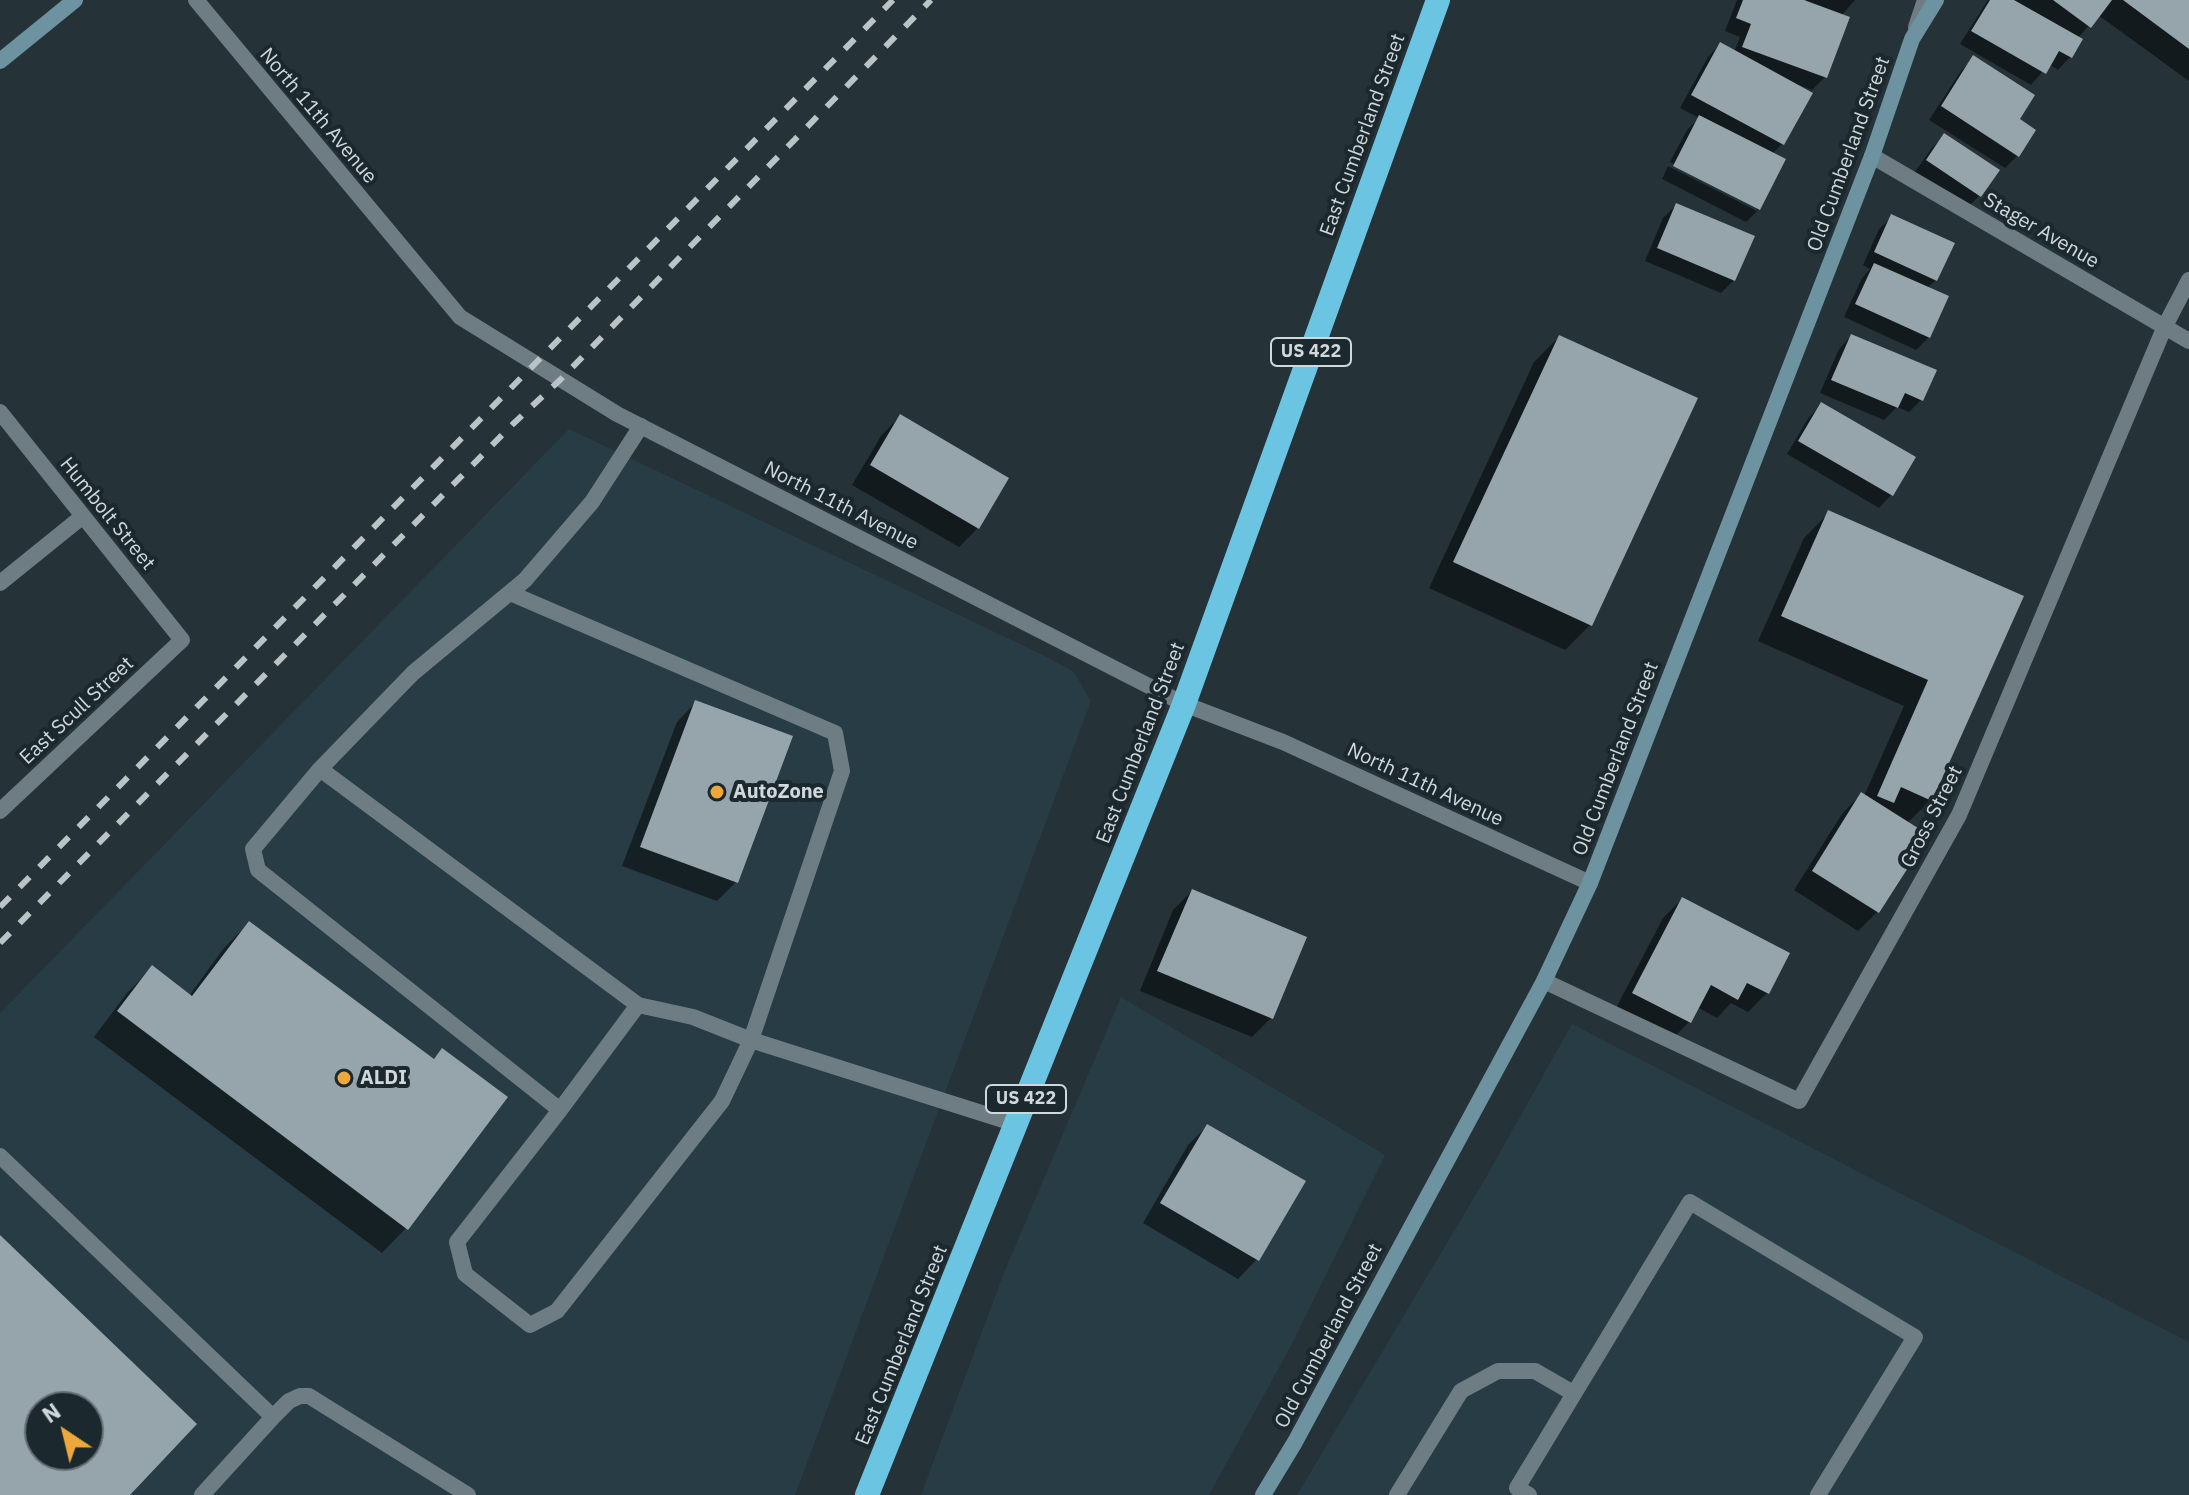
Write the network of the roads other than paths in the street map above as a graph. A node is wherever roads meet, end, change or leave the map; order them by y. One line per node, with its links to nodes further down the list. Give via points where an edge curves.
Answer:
1 (75, 0): 7 (street)
2 (196, 0): 13 (street, North 11th Avenue, via 460,317)
3 (1438, 0): 18 (highway, East Cumberland Street / US 422)
4 (1925, 0): 6 (street, Old Cumberland Street)
5 (1936, 0): 6 (street)
6 (1912, 39): 8 (street, Old Cumberland Street)
7 (0, 61)
8 (1872, 156): 10 (street, Stager Avenue); 21 (street, Old Cumberland Street)
9 (2189, 280): 10 (street, Gross Street)
10 (2165, 326): 11 (street, Stager Avenue); 22 (street, Gross Street, via 1959,815 1799,1101)
11 (2189, 341)
12 (0, 412): 14 (street, Humbolt Street)
13 (641, 426): 16 (street, via 592,502); 18 (street, North 11th Avenue)
14 (83, 516): 15 (street); 17 (street, Humbolt Street)
15 (0, 583)
16 (510, 593): 19 (street, via 413,673); 24 (street, via 835,733 842,771)
17 (182, 640): 20 (street, East Scull Street)
18 (1184, 704): 21 (street, North 11th Avenue, via 1283,742); 26 (highway, East Cumberland Street / US 422)
19 (320, 769): 23 (street); 25 (street, via 253,849 258,870)
20 (0, 811)
21 (1590, 883): 22 (street, Old Cumberland Street)
22 (1544, 981): 33 (street, Old Cumberland Street)
23 (638, 1005): 24 (street, via 693,1017); 25 (street)
24 (751, 1040): 25 (street, via 712,1114 557,1311 530,1325 465,1274 457,1242); 26 (street)
25 (560, 1110)
26 (1016, 1124): 32 (highway, East Cumberland Street / US 422)
27 (0, 1156): 29 (street)
28 (1573, 1393): 34 (street, via 1535,1371 1498,1371 1461,1391); 35 (street, via 1517,1488); 36 (street, via 1690,1202 1915,1337)
29 (273, 1417): 30 (street); 31 (street, via 289,1401 309,1396)
30 (202, 1495)
31 (468, 1495)
32 (867, 1495)
33 (1263, 1495)
34 (1397, 1495)
35 (1529, 1495)
36 (1818, 1495)

